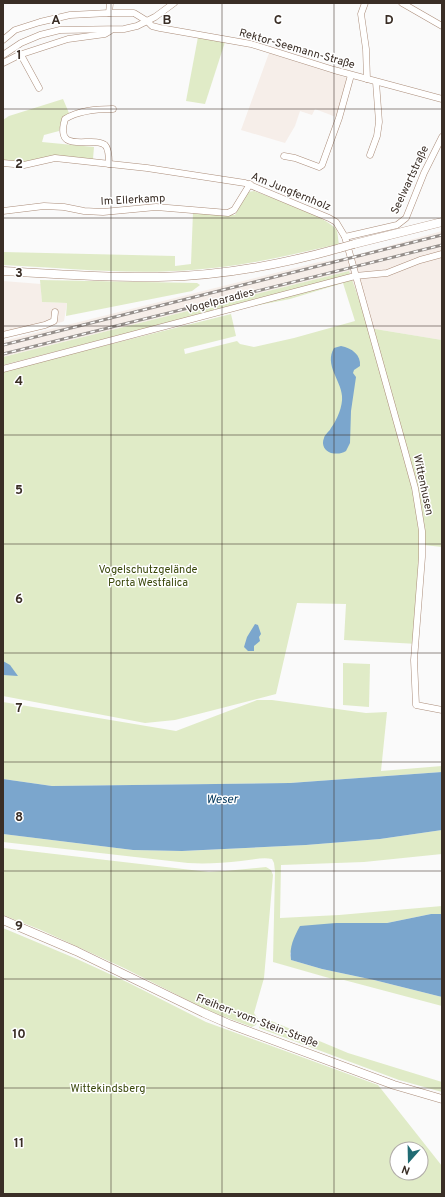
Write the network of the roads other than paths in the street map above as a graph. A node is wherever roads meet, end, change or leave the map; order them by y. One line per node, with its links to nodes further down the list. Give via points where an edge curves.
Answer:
1 (110, 3): 5 (street)
2 (174, 3): 6 (street)
3 (365, 3): 14 (street, via 361,14)
4 (402, 3): 7 (street)
5 (109, 13): 6 (street, Rektor-Seemann-Straße, via 134,13); 9 (street, Rektor-Seemann-Straße, via 70,15 40,22 16,30)
6 (148, 21): 8 (street, via 137,26); 13 (street, Rektor-Seemann-Straße, via 152,26 160,28 251,44)
7 (442, 26)
8 (112, 30): 10 (street, via 60,30 21,43); 11 (street, via 105,34 68,39)
9 (3, 40)
10 (3, 55)
11 (21, 55): 12 (street); 16 (street)
12 (3, 63)
13 (351, 75): 14 (street, Rektor-Seemann-Straße); 22 (street, via 322,165 319,167)
14 (367, 79): 15 (street, Rektor-Seemann-Straße)
15 (376, 82): 17 (street, Rektor-Seemann-Straße); 21 (street, via 379,122)
16 (39, 88)
17 (442, 99)
18 (113, 109): 24 (street, via 89,110 71,115 65,118 63,127 64,135 70,141 104,145)
19 (442, 137): 20 (street, Seelwartstraße)
20 (440, 147): 28 (street, Seelwartstraße, via 424,173 406,218 402,222)
21 (370, 155)
22 (284, 156)
23 (3, 163): 24 (street, Am Jungfernholz, via 24,165 55,158)
24 (109, 164): 25 (street, Am Jungfernholz)
25 (250, 184): 26 (street, Im Ellerkamp, via 234,210 228,213 156,207 103,212 44,206); 28 (street, Am Jungfernholz, via 329,218 336,222)
26 (3, 211)
27 (442, 222): 30 (main road, bridge, via 268,266 201,275 158,278)
28 (345, 237): 31 (street, Am Jungfernholz)
29 (442, 254): 31 (street, Vogelparadies, via 387,273)
30 (3, 271)
31 (355, 276): 34 (street, Vogelparadies); 35 (street, Wittenhusen, via 415,488 422,531 414,660 416,705)
32 (55, 312): 33 (street, via 54,321)
33 (3, 335)
34 (3, 369)
35 (439, 709)
36 (3, 920): 37 (main road, Freiherr-vom-Stein-Straße, via 82,954 229,1024 400,1087)
37 (442, 1099)

